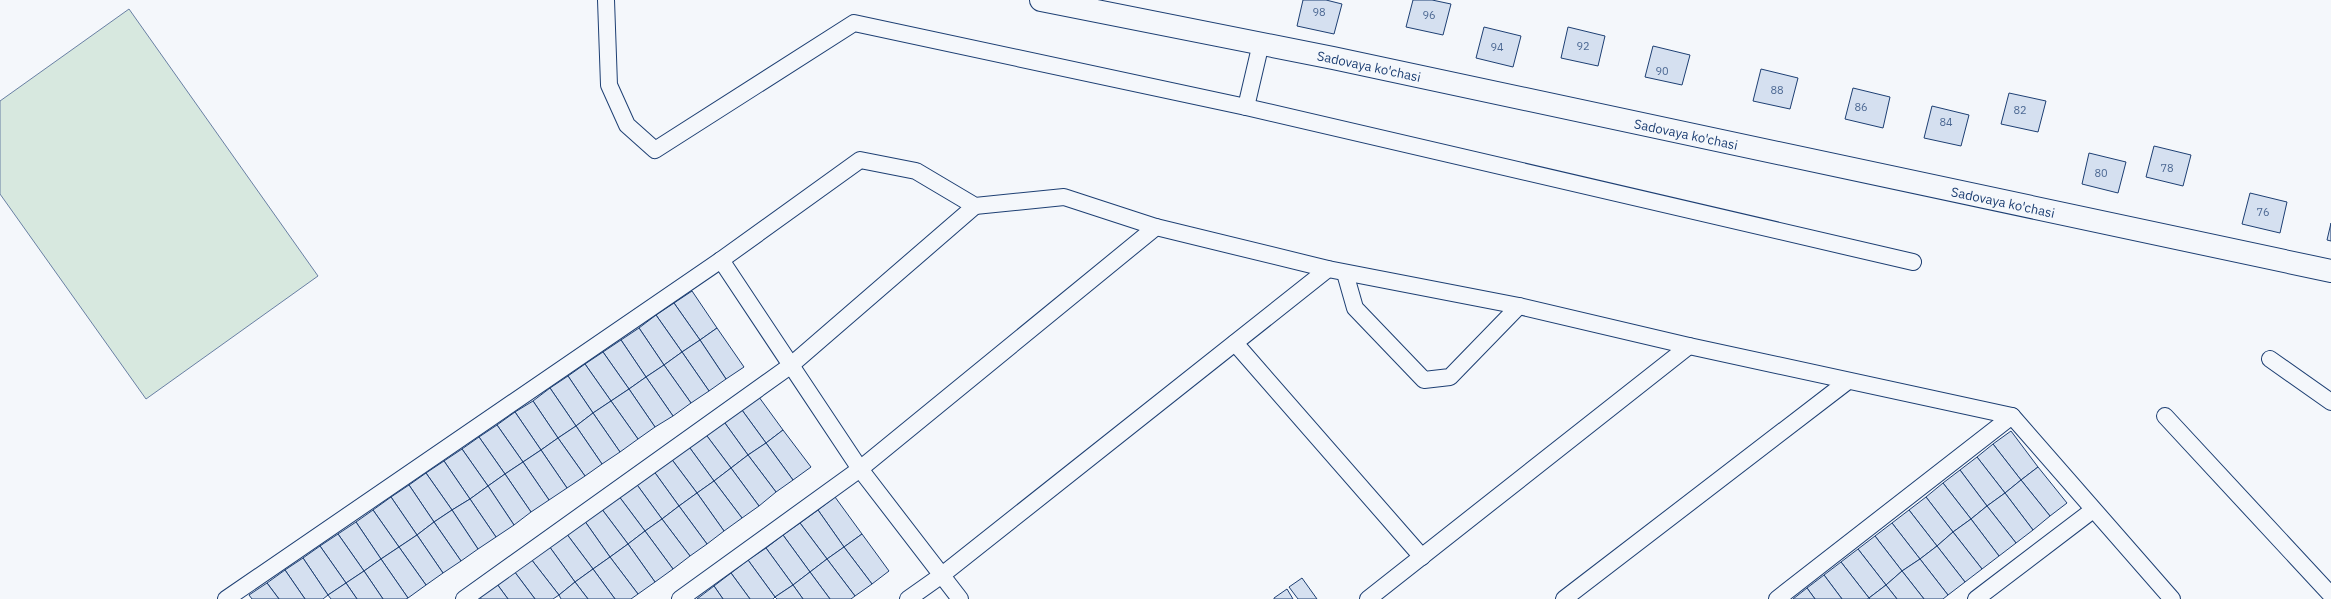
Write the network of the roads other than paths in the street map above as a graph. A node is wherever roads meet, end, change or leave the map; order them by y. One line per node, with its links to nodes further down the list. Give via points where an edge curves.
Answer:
1 (606, 0): 4 (lane, via 609,85 627,126 655,150 854,24)
2 (1041, 0): 3 (street, Sadovaya ko'chasi)
3 (1261, 43): 4 (lane); 10 (street, Sadovaya ko'chasi)
4 (1246, 107): 8 (lane)
5 (975, 206): 6 (lane, via 1064,197); 7 (lane, via 916,171 860,160); 16 (lane)
6 (1156, 227): 9 (lane); 21 (lane)
7 (721, 260): 16 (lane); 26 (lane)
8 (1913, 262)
9 (1328, 269): 11 (lane); 13 (lane)
10 (2331, 271)
11 (1345, 273): 12 (lane); 12 (lane, via 1355,308 1424,380 1450,377)
12 (1519, 306): 14 (lane)
13 (1235, 343): 23 (lane); 24 (lane)
14 (1689, 346): 17 (lane); 23 (lane)
15 (2270, 359): 18 (lane)
16 (790, 366): 21 (lane); 27 (lane)
17 (1848, 381): 19 (lane); 32 (lane)
18 (2331, 402)
19 (2012, 416): 22 (lane); 33 (lane)
20 (2165, 416): 25 (lane)
21 (860, 469): 24 (lane); 28 (lane)
22 (2093, 510): 34 (lane); 35 (lane)
23 (1422, 556): 31 (lane)
24 (942, 575): 29 (lane); 30 (lane)
25 (2331, 595)
26 (226, 599)
27 (464, 599)
28 (680, 599)
29 (908, 599)
30 (960, 599)
31 (1368, 599)
32 (1564, 599)
33 (1777, 599)
34 (1976, 599)
35 (2172, 599)

